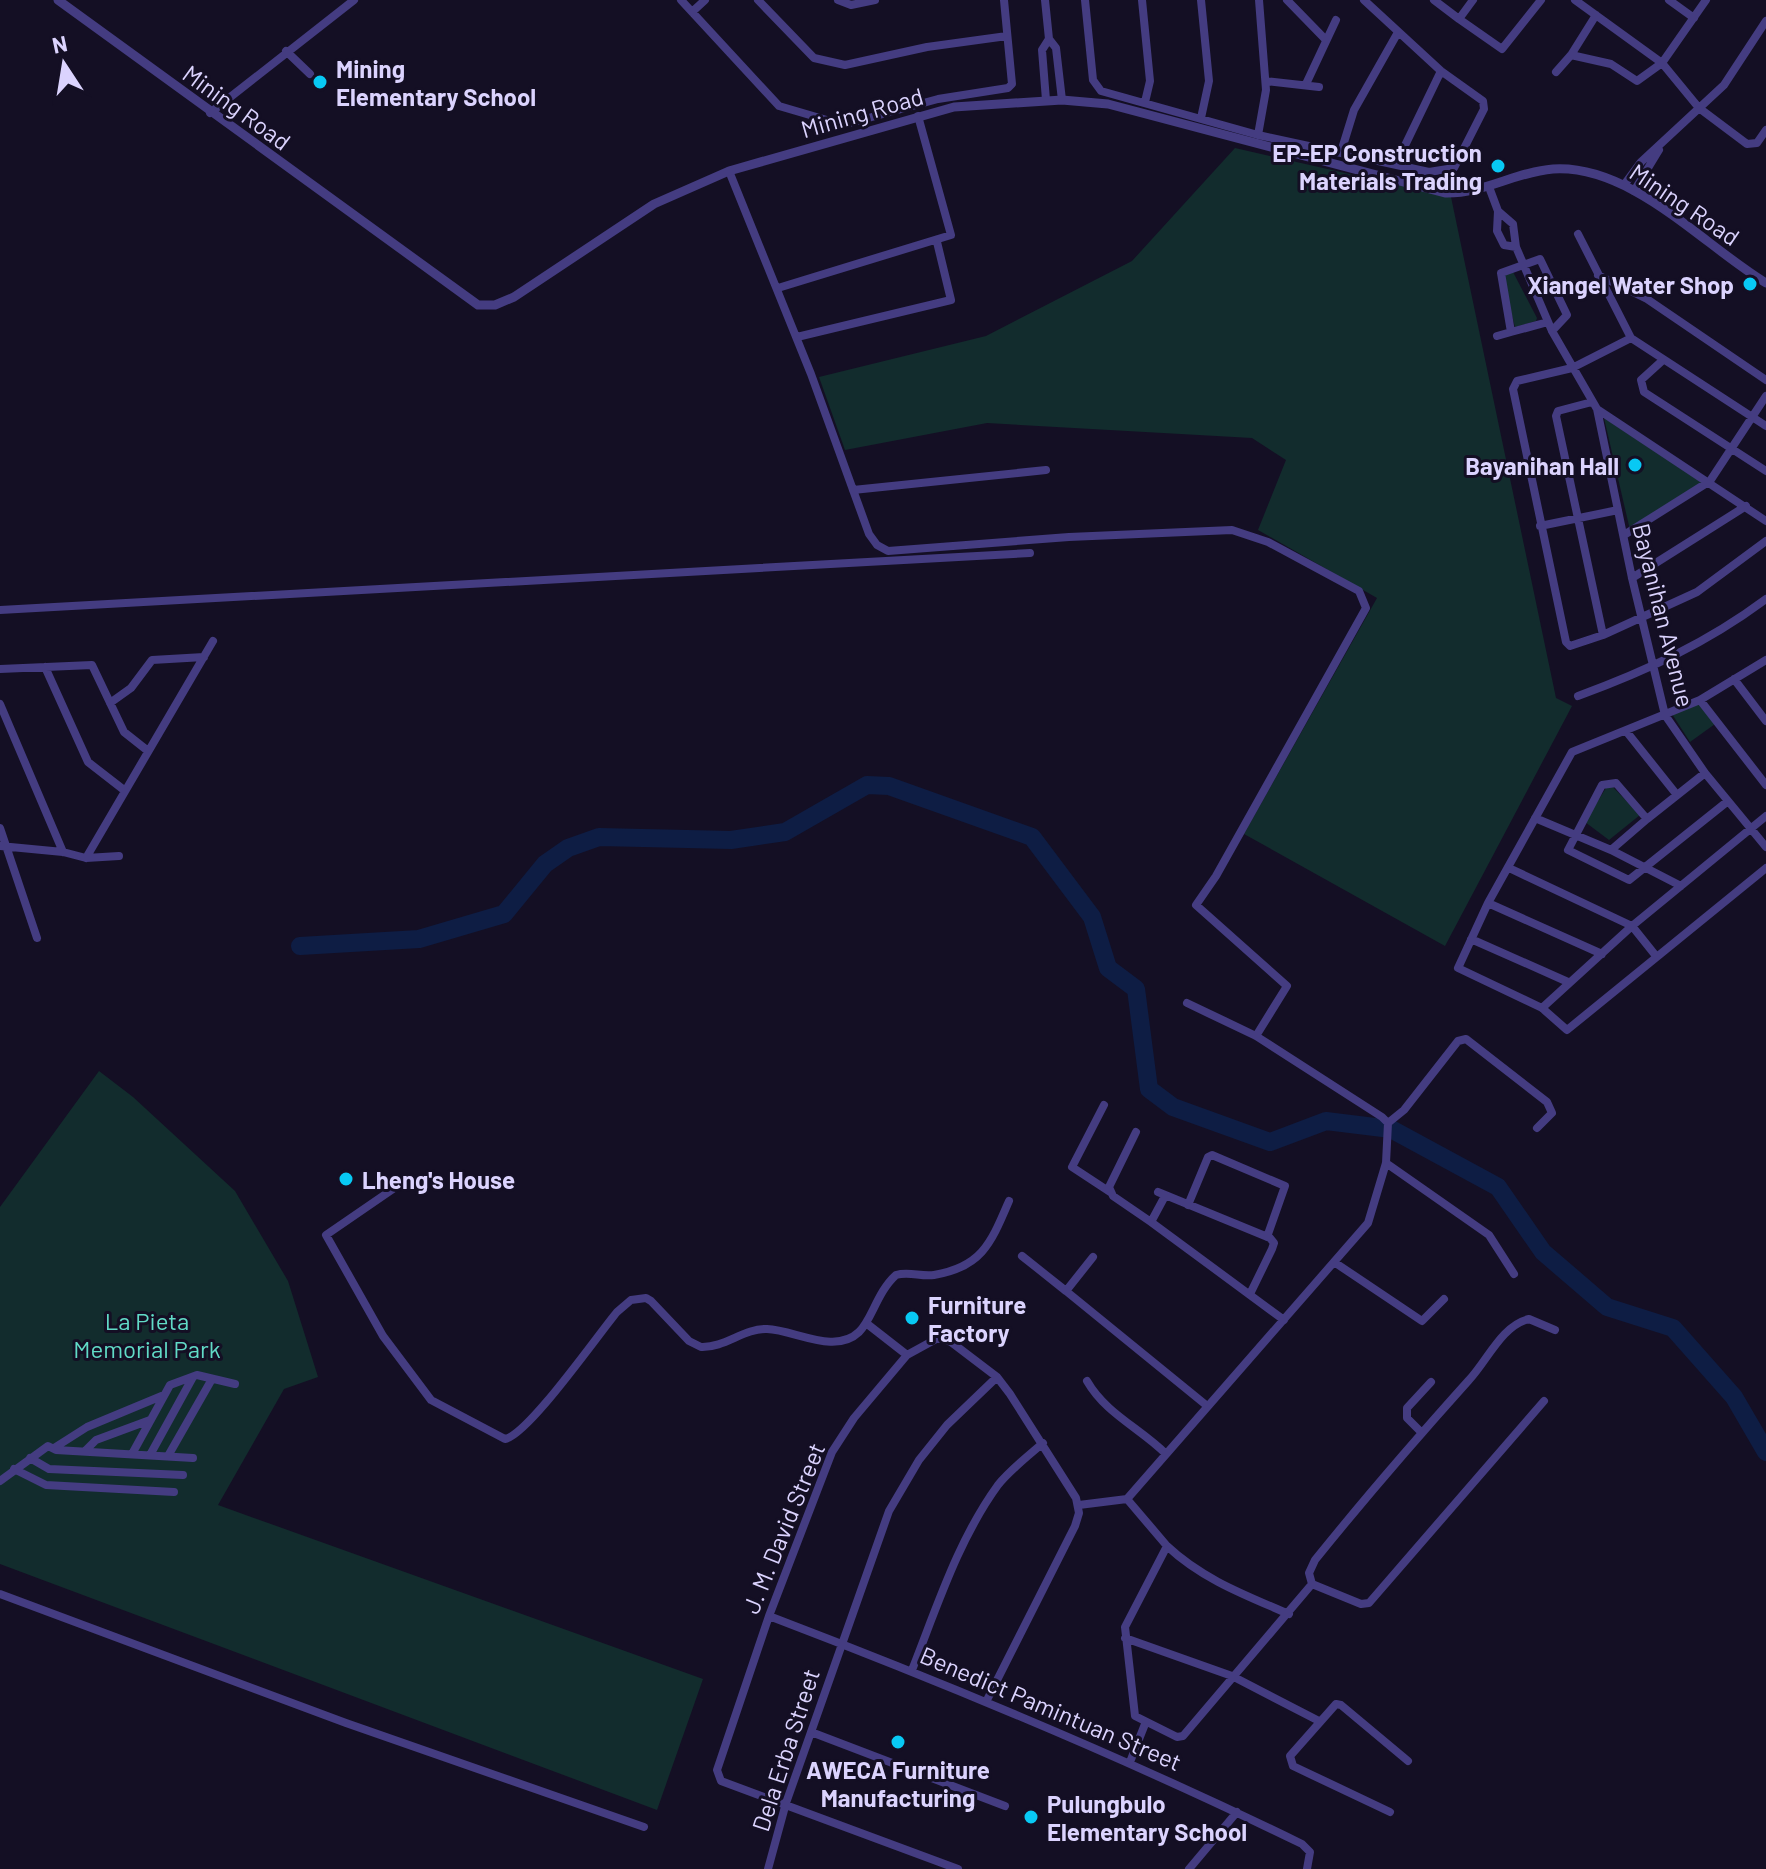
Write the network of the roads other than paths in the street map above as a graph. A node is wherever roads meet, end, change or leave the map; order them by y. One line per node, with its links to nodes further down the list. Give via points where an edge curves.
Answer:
1 (58, 0): 47 (street, Mining Road)
2 (354, 0): 32 (street)
3 (681, 0): 22 (street)
4 (705, 0): 22 (street)
5 (758, 0): 29 (street, via 814,58 845,65)
6 (838, 0): 7 (street, via 851,5)
7 (875, 0)
8 (1004, 0): 29 (street)
9 (1045, 0): 30 (street)
10 (1085, 0): 45 (street, via 1095,87)
11 (1142, 0): 45 (street, via 1150,81)
12 (1201, 0): 49 (street, via 1209,81)
13 (1259, 0): 40 (street)
14 (1287, 0): 31 (street)
15 (1364, 0): 28 (street)
16 (1434, 0): 25 (street)
17 (1473, 0): 25 (street)
18 (1541, 0): 25 (street, via 1504,48)
19 (1575, 0): 23 (street)
20 (1669, 0): 24 (street)
21 (1706, 0): 24 (street)
22 (692, 12): 29 (street, via 779,106 837,123 1008,88 1012,84)
23 (1596, 15): 33 (street); 34 (street)
24 (1694, 18): 34 (street)
25 (1459, 19)
26 (1336, 20): 31 (street)
27 (1766, 21): 46 (street, via 1724,85)
28 (1397, 34): 35 (street); 53 (street, via 1354,110)
29 (1007, 36)
30 (1049, 39): 38 (street); 39 (street, via 1042,50)
31 (1325, 39): 41 (street)
32 (286, 51): 37 (street); 47 (street)
33 (1571, 55): 34 (street, via 1611,64 1637,81); 36 (street)
34 (1662, 63): 46 (street)
35 (1441, 71): 54 (street); 54 (street, via 1484,105 1459,163 1429,172)
36 (1556, 72)
37 (310, 74)
38 (1060, 74): 39 (street); 44 (street)
39 (1044, 76): 43 (street)
40 (1266, 81): 41 (street); 51 (street)
41 (1306, 84): 42 (street)
42 (1319, 87)
43 (1046, 100): 44 (street, Mining Road); 48 (street, Mining Road, via 954,107)
44 (1062, 100): 57 (street, Mining Road, via 1108,104 1430,190 1458,193)
45 (1145, 102): 49 (street)
46 (1699, 108): 50 (street, via 1747,144 1757,143); 52 (street)
47 (210, 113): 55 (street, Mining Road, via 464,298 486,306 514,297 654,204)
48 (918, 116): 55 (street, Mining Road); 61 (street, via 951,235)
49 (1201, 118): 51 (street)
50 (1766, 130)
51 (1258, 135): 53 (street)
52 (1661, 145): 56 (street); 58 (street)
53 (1341, 152): 54 (street)
54 (1396, 164)
55 (729, 171): 66 (street)
56 (1624, 185): 57 (street, Mining Road, via 1593,172 1555,169); 58 (street, Mining Road)
57 (1489, 187): 59 (street)
58 (1634, 191): 65 (street, Mining Road)
59 (1498, 211): 62 (street, via 1513,224); 62 (street, via 1500,240)
60 (1578, 234): 64 (street)
61 (937, 242): 66 (street); 70 (street, via 951,300)
62 (1516, 247): 63 (street)
63 (1523, 264): 67 (street); 67 (street, via 1540,259 1567,315); 68 (street, via 1500,274)
64 (1598, 275): 71 (street); 74 (street, via 1647,299)
65 (1766, 283)
66 (778, 288): 70 (street)
67 (1550, 326): 68 (street); 73 (street)
68 (1511, 332): 69 (street)
69 (1497, 336)
70 (797, 337): 83 (street)
71 (1631, 338): 72 (street); 73 (street)
72 (1663, 360): 77 (street); 79 (street, via 1641,380 1644,392)
73 (1572, 368): 76 (street); 88 (street, via 1517,381 1513,389)
74 (1766, 380)
75 (1766, 396): 77 (street)
76 (1595, 406): 82 (street); 85 (street, Bayanihan Avenue); 86 (street, via 1556,413)
77 (1753, 417): 78 (street); 79 (street)
78 (1766, 426)
79 (1732, 447): 81 (street); 82 (street)
80 (1046, 470): 83 (street)
81 (1766, 471)
82 (1710, 481): 84 (street); 89 (street)
83 (853, 490): 91 (street)
84 (1746, 506): 87 (street); 94 (street)
85 (1618, 510): 86 (street); 89 (street, Bayanihan Avenue)
86 (1577, 519): 88 (street); 98 (street)
87 (1766, 521)
88 (1540, 526): 98 (street, via 1566,642 1570,646)
89 (1624, 535): 94 (street, Bayanihan Avenue)
90 (1766, 541): 97 (street, via 1697,592)
91 (877, 545): 93 (street); 145 (street, via 888,551 1242,531 1365,598 1366,608 1196,905 1286,983 1287,991)
92 (1030, 553): 93 (street)
93 (873, 561): 96 (street)
94 (1632, 578): 97 (street, Bayanihan Avenue)
95 (1766, 599): 103 (street, via 1725,630)
96 (0, 610)
97 (1641, 619): 98 (street); 103 (street, Bayanihan Avenue)
98 (1603, 635)
99 (213, 641): 100 (street)
100 (204, 657): 108 (street, via 152,660 131,688); 114 (street)
101 (1766, 661): 105 (street)
102 (45, 667): 104 (street); 108 (street, via 92,665); 117 (street, via 88,762)
103 (1653, 668): 106 (street); 110 (street, Bayanihan Avenue)
104 (0, 669)
105 (1734, 679): 107 (street); 111 (street)
106 (1578, 696)
107 (1700, 700): 110 (street); 116 (street)
108 (110, 703): 114 (street, via 124,732)
109 (0, 704): 112 (street)
110 (1665, 715): 113 (street); 115 (street, Bayanihan Avenue)
111 (1766, 721)
112 (4, 730): 129 (street)
113 (1626, 731): 118 (street); 121 (street, via 1572,752)
114 (148, 751): 117 (street)
115 (1705, 773): 118 (street); 119 (street, Bayanihan Avenue)
116 (1766, 785)
117 (124, 790): 131 (street)
118 (1677, 795): 122 (street)
119 (1728, 801): 124 (street, Bayanihan Avenue); 132 (street)
120 (1766, 816): 124 (street)
121 (1535, 818): 125 (street); 133 (street)
122 (1647, 819): 125 (street, via 1616,783 1609,783 1602,785); 128 (street)
123 (0, 828): 126 (street)
124 (1751, 828): 127 (street, Bayanihan Avenue); 135 (street)
125 (1575, 835): 128 (street); 132 (street, via 1570,852 1626,880)
126 (3, 846): 129 (street); 138 (street)
127 (1766, 847)
128 (1611, 850): 132 (street)
129 (63, 852): 131 (street)
130 (119, 856): 131 (street)
131 (86, 858)
132 (1644, 867): 135 (street)
133 (1509, 868): 136 (street); 137 (street)
134 (1766, 868): 141 (street)
135 (1681, 886): 137 (street)
136 (1488, 903): 139 (street); 140 (street)
137 (1632, 926): 140 (street); 141 (street)
138 (37, 938)
139 (1471, 939): 142 (street); 144 (street, via 1459,972)
140 (1602, 954): 142 (street)
141 (1656, 956): 144 (street, via 1571,1029 1564,1030)
142 (1568, 982): 144 (street)
143 (1187, 1003): 145 (street)
144 (1542, 1008)
145 (1256, 1036): 147 (street)
146 (1104, 1105): 152 (street, via 1072,1167)
147 (1387, 1128): 148 (street, via 1458,1041 1466,1039 1547,1102 1552,1113); 150 (street)
148 (1537, 1128)
149 (1136, 1132): 152 (street)
150 (1386, 1163): 159 (street, via 1368,1223); 160 (street, via 1489,1235)
151 (409, 1178): 165 (street, via 326,1235 383,1336 431,1400 505,1439 521,1431 617,1312 639,1297 651,1301 701,1347 766,1329 841,1340)
152 (1110, 1192): 155 (street)
153 (1009, 1201): 165 (street, via 974,1263 930,1276 896,1275)
154 (1188, 1205): 155 (street, via 1162,1194); 156 (street); 156 (street, via 1212,1155 1285,1186)
155 (1151, 1222): 162 (street)
156 (1267, 1237): 162 (street, via 1274,1243)
157 (1022, 1256): 161 (street)
158 (1093, 1257): 161 (street)
159 (1334, 1262): 163 (street, via 1422,1321); 164 (street)
160 (1514, 1274)
161 (1066, 1291): 176 (street)
162 (1250, 1294): 164 (street)
163 (1444, 1299)
164 (1284, 1320): 176 (street)
165 (866, 1323): 167 (street)
166 (1555, 1330): 178 (street, via 1529,1319 1513,1326)
167 (907, 1355): 169 (street, J. M. David Street, via 938,1338); 200 (street, J. M. David Street, via 832,1452)
168 (194, 1376): 170 (street); 174 (street, via 170,1385); 186 (street)
169 (997, 1377): 180 (street, J. M. David Street); 202 (street, Dela Erba Street, via 947,1425 903,1485)
170 (212, 1379): 173 (street); 187 (street)
171 (1087, 1381): 185 (street, via 1106,1407)
172 (1431, 1382): 178 (street, via 1407,1408 1407,1418)
173 (235, 1384)
174 (164, 1395): 177 (street); 181 (street, via 87,1427)
175 (1544, 1401): 197 (street, via 1369,1603)
176 (1206, 1405): 185 (street)
177 (150, 1420): 179 (street); 182 (street, via 96,1440)
178 (1420, 1431): 197 (street, via 1311,1566)
179 (139, 1441): 183 (street); 184 (street)
180 (1043, 1443): 195 (street, J. M. David Street); 203 (street, via 1000,1483 974,1525)
181 (54, 1449): 182 (street); 188 (street, via 48,1446)
182 (85, 1451): 183 (street)
183 (114, 1453): 184 (street)
184 (132, 1454): 186 (street)
185 (1166, 1454): 194 (street)
186 (150, 1455): 187 (street)
187 (168, 1456): 189 (street)
188 (30, 1458): 190 (street); 191 (street, via 49,1469)
189 (193, 1458)
190 (14, 1469): 192 (street); 193 (street, via 46,1485)
191 (183, 1475)
192 (0, 1481)
193 (174, 1492)
194 (1127, 1499): 195 (street); 196 (street)
195 (1079, 1505): 205 (street, via 1075,1526)
196 (1167, 1546): 199 (street, via 1225,1587); 201 (street, via 1129,1615)
197 (1312, 1584): 199 (street)
198 (0, 1594): 215 (street)
199 (1289, 1614): 204 (street)
200 (769, 1616): 202 (street, Benedict Pamintuan Street); 211 (street, J. M. David Street, via 718,1776)
201 (1125, 1638): 204 (street); 207 (street, via 1131,1710)
202 (841, 1644): 203 (street, Benedict Pamintuan Street); 208 (street, Dela Erba Street)
203 (912, 1670): 205 (street, Benedict Pamintuan Street)
204 (1232, 1676): 206 (street); 207 (street, via 1180,1738)
205 (987, 1700): 210 (street, Benedict Pamintuan Street)
206 (1319, 1721): 209 (street, via 1330,1707 1341,1705); 214 (street, via 1290,1756 1290,1764)
207 (1145, 1724): 210 (street)
208 (811, 1732): 211 (street, Dela Erba Street); 212 (street)
209 (1408, 1761)
210 (1130, 1762): 213 (street, Benedict Pamintuan Street)
211 (786, 1803): 216 (street, Dela Erba Street); 217 (street)
212 (1005, 1806)
213 (1237, 1812): 218 (street); 219 (street, Benedict Pamintuan Street, via 1302,1844 1310,1852)
214 (1390, 1812)
215 (644, 1827)
216 (768, 1869)
217 (958, 1869)
218 (1189, 1869)
219 (1307, 1869)

